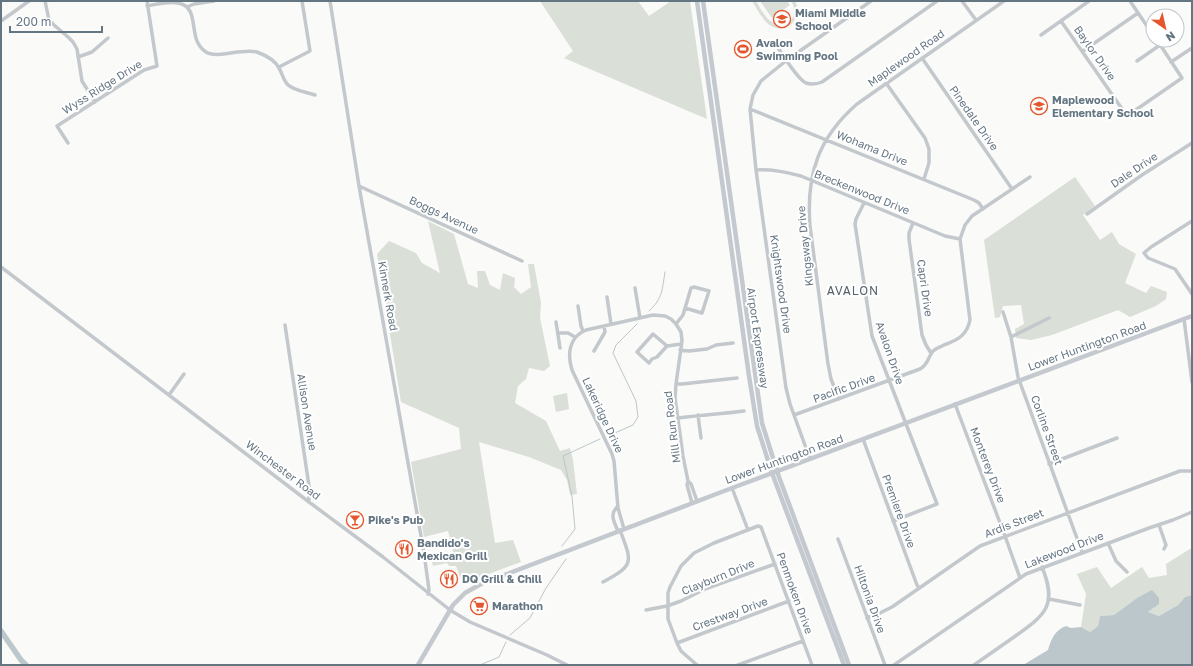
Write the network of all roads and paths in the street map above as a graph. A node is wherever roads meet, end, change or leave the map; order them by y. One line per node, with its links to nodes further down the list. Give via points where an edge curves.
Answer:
1 (29, 1): 18 (street)
2 (45, 1): 28 (street, via 49,20 73,42)
3 (214, 1): 15 (street)
4 (302, 1): 33 (street, via 310,50)
5 (330, 1): 45 (street, Kinnerk Road)
6 (697, 1): 102 (main road, Airport Expressway, via 748,376 757,426)
7 (703, 1): 100 (main road, Airport Expressway, via 758,403)
8 (871, 1): 30 (street)
9 (937, 1): 30 (street, via 822,82 806,83 799,78)
10 (962, 1): 17 (street)
11 (1004, 1): 17 (street, Maplewood Road)
12 (1089, 1): 19 (street)
13 (1130, 1): 16 (street)
14 (147, 3): 15 (street, via 176,2); 36 (street, Wyss Ridge Drive, via 157,66 144,70)
15 (187, 7): 33 (street, via 194,22 196,42 206,52 256,52)
16 (1138, 13): 20 (street); 27 (street)
17 (976, 20): 29 (street, Maplewood Road)
18 (1, 21)
19 (1061, 21): 21 (street); 27 (street, Baylor Drive)
20 (1145, 23)
21 (1041, 35)
22 (108, 38): 28 (street, via 92,52)
23 (775, 43): 30 (street)
24 (1156, 48): 31 (street)
25 (1162, 48): 32 (street)
26 (1192, 48): 32 (street)
27 (1083, 51): 32 (street, Baylor Drive, via 1127,116 1182,78)
28 (78, 57): 36 (street, via 80,76)
29 (922, 58): 34 (street, Maplewood Road); 46 (street, Pinedale Drive)
30 (787, 60): 37 (street, via 761,81)
31 (1137, 61)
32 (1171, 62)
33 (279, 67): 35 (street, via 290,86)
34 (886, 83): 38 (street, Maplewood Road, via 852,109); 43 (street, via 925,138 929,149 929,163)
35 (315, 95)
36 (95, 102): 40 (street, Wyss Ridge Drive, via 57,126)
37 (750, 109): 38 (street, Wohama Drive); 41 (street, Knightswood Drive)
38 (826, 140): 43 (street, Wohama Drive); 44 (street, Kingsway Drive)
39 (1192, 142): 49 (street, Dale Drive)
40 (68, 143)
41 (756, 170): 44 (street, Breckenwood Drive, via 782,171); 92 (street, Knightswood Drive, via 786,388)
42 (1030, 177): 46 (street)
43 (924, 179): 48 (street, Wohama Drive, via 974,200)
44 (810, 181): 47 (street, Breckenwood Drive); 88 (street, Kingsway Drive, via 808,206 828,364)
45 (359, 186): 53 (street, Boggs Avenue); 124 (street, Kinnerk Road, via 424,553)
46 (1012, 189): 48 (street)
47 (864, 203): 51 (street, Breckenwood Drive); 83 (street, Avalon Drive, via 856,218 870,329)
48 (983, 209): 52 (street, via 972,216 965,225)
49 (1087, 214)
50 (1192, 221): 56 (street, via 1144,253 1148,258 1175,268)
51 (913, 223): 52 (street, Breckenwood Drive); 80 (street, Capri Drive, via 909,239 922,335)
52 (960, 239): 80 (street, Pacific Drive, via 970,320 967,331 960,338)
53 (522, 261)
54 (1, 267): 87 (street, Winchester Road)
55 (635, 288): 62 (street)
56 (1192, 294)
57 (607, 297): 66 (street)
58 (578, 306): 70 (street)
59 (685, 308): 59 (street, via 691,288 709,292 702,313); 67 (street)
60 (1004, 312): 73 (street, Corline Street)
61 (1192, 316): 64 (main road, Lower Huntington Road)
62 (640, 318): 66 (street); 67 (street, via 665,316)
63 (1050, 318): 73 (street)
64 (1184, 319): 84 (main road, Lower Huntington Road); 85 (street)
65 (556, 322): 71 (street)
66 (611, 324): 69 (street)
67 (676, 324): 75 (street, Mill Run Road, via 681,332)
68 (285, 325): 104 (street, Allison Avenue, via 309,486)
69 (604, 326): 70 (street); 78 (street, via 605,332)
70 (583, 331): 72 (street)
71 (558, 333): 72 (street); 77 (street)
72 (576, 336): 106 (street, Lakeridge Drive, via 570,347 571,365 612,454)
73 (1011, 337): 84 (street, Corline Street)
74 (733, 343): 79 (street, via 707,349)
75 (681, 344): 76 (street); 79 (street, Mill Run Road)
76 (667, 346): 76 (street, via 649,363 637,352 653,334)
77 (560, 348)
78 (594, 350)
79 (680, 350): 86 (street, Mill Run Road)
80 (931, 353): 83 (street, Pacific Drive, via 923,367)
81 (184, 374): 87 (street)
82 (738, 378): 86 (street)
83 (889, 380): 88 (street, Pacific Drive); 94 (street, Avalon Drive)
84 (1019, 381): 89 (main road, Lower Huntington Road); 99 (street, Corline Street)
85 (1192, 382)
86 (676, 384): 93 (street, Mill Run Road)
87 (169, 395): 104 (street, Winchester Road)
88 (839, 399): 92 (street, Pacific Drive)
89 (956, 404): 94 (main road, Lower Huntington Road); 113 (street, Monterey Drive)
90 (744, 411): 91 (street)
91 (698, 415): 93 (street); 95 (street)
92 (794, 415): 98 (street, Knightswood Drive)
93 (678, 418): 105 (street, Mill Run Road, via 687,485)
94 (905, 423): 97 (main road, Lower Huntington Road); 109 (street, Avalon Drive, via 937,504)
95 (701, 438)
96 (1117, 438): 99 (street)
97 (863, 439): 98 (main road, Lower Huntington Road); 109 (street, Premiere Drive)
98 (810, 459): 100 (main road, Lower Huntington Road)
99 (1049, 464): 108 (street, Corline Street)
100 (778, 471): 102 (main road, Lower Huntington Road); 140 (main road, Airport Expressway)
101 (1192, 471): 108 (street, Ardis Street, via 1180,471)
102 (772, 473): 103 (main road, Lower Huntington Road); 139 (main road, Airport Expressway)
103 (732, 488): 105 (main road, Lower Huntington Road); 112 (street)
104 (308, 502): 124 (street, Winchester Road)
105 (694, 502): 111 (main road, Lower Huntington Road)
106 (618, 506): 111 (street, Lakeridge Drive); 111 (street, Lakeridge Drive, via 612,515)
107 (1192, 512): 110 (street, Lakewood Drive)
108 (1068, 513): 113 (street, Ardis Street); 117 (street, Corline Street)
109 (893, 522): 123 (street, Premiere Drive)
110 (1159, 525): 115 (street, Lakewood Drive); 116 (street, via 1166,545)
111 (621, 530): 122 (street, via 629,555 627,564 620,573); 129 (main road, Lower Huntington Road, via 481,584 465,593)
112 (748, 530): 118 (street, Penmoken Drive, via 761,527); 128 (street, via 714,543 687,559 670,587)
113 (1005, 536): 121 (street, Monterey Drive); 123 (street, Ardis Street, via 980,546)
114 (838, 539): 131 (street, Hiltonia Drive)
115 (1108, 542): 117 (street, Lakewood Drive); 120 (street, via 1116,561)
116 (1164, 549)
117 (1082, 552): 119 (street, Lakewood Drive)
118 (775, 564): 126 (street, Penmoken Drive); 128 (street, Clayburn Drive, via 705,589)
119 (1042, 567): 121 (street, Lakewood Drive); 125 (street, via 1049,587)
120 (1127, 572)
121 (1020, 578): 142 (street, Lakewood Drive)
122 (603, 582)
123 (920, 588): 131 (street, Ardis Street, via 886,610)
124 (428, 594): 129 (street, Winchester Road)
125 (1049, 599): 127 (street); 143 (street, via 1040,617 1029,627)
126 (789, 601): 132 (street, Penmoken Drive); 133 (street, Crestway Drive)
127 (1080, 605)
128 (667, 606): 130 (street, Clayburn Drive); 133 (street, via 668,619)
129 (450, 610): 134 (main road, Lower Huntington Road); 135 (street, Winchester Road, via 470,622)
130 (646, 610)
131 (867, 618): 141 (street, Hiltonia Drive)
132 (803, 640): 137 (street); 138 (street, Penmoken Drive)
133 (677, 643): 136 (street)
134 (418, 665)
135 (567, 665)
136 (697, 665)
137 (738, 665)
138 (812, 665)
139 (844, 665)
140 (849, 665)
141 (885, 665)
142 (894, 665)
143 (974, 665)

